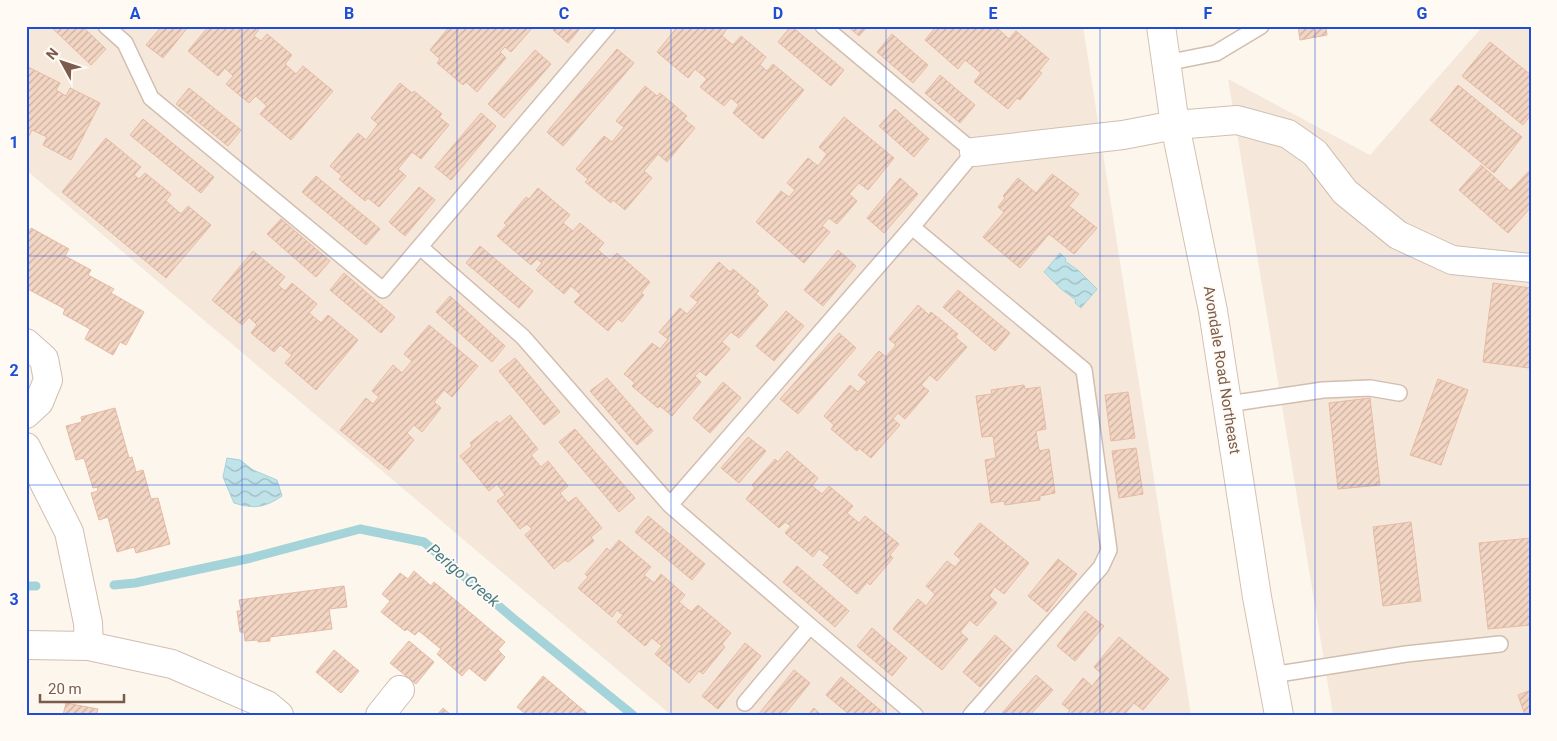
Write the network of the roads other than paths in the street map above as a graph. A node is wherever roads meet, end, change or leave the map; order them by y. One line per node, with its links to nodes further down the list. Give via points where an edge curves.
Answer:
1 (106, 26): 10 (lane, via 125,43 151,98 383,290)
2 (608, 26): 10 (lane)
3 (823, 26): 8 (lane)
4 (1160, 26): 6 (street, Avondale Road Northeast)
5 (1261, 26): 6 (lane, via 1216,53)
6 (1166, 62): 7 (street, Avondale Road Northeast)
7 (1175, 125): 8 (street, via 1123,135); 11 (street, via 1237,120 1288,134 1315,153 1345,192 1398,235 1452,260); 14 (street, Avondale Road Northeast, via 1213,311)
8 (974, 152): 9 (lane)
9 (912, 227): 17 (lane); 28 (lane, via 1084,370 1109,550 1101,567)
10 (420, 246): 17 (lane, via 523,338)
11 (1531, 268)
12 (26, 343): 15 (street, via 44,359 48,380 39,402)
13 (1399, 393): 14 (lane, via 1370,388 1323,390)
14 (1228, 404): 22 (street, Avondale Road Northeast)
15 (26, 414)
16 (26, 447): 21 (street, via 69,532 88,623)
17 (670, 505): 18 (lane)
18 (810, 626): 24 (lane); 27 (lane)
19 (1500, 644): 22 (lane, via 1406,654)
20 (26, 645): 21 (street)
21 (89, 646): 25 (street, via 172,664)
22 (1272, 675): 29 (street, Avondale Road Northeast)
23 (400, 690): 26 (street)
24 (744, 703)
25 (269, 712)
26 (380, 715)
27 (916, 715)
28 (971, 715)
29 (1279, 715)

